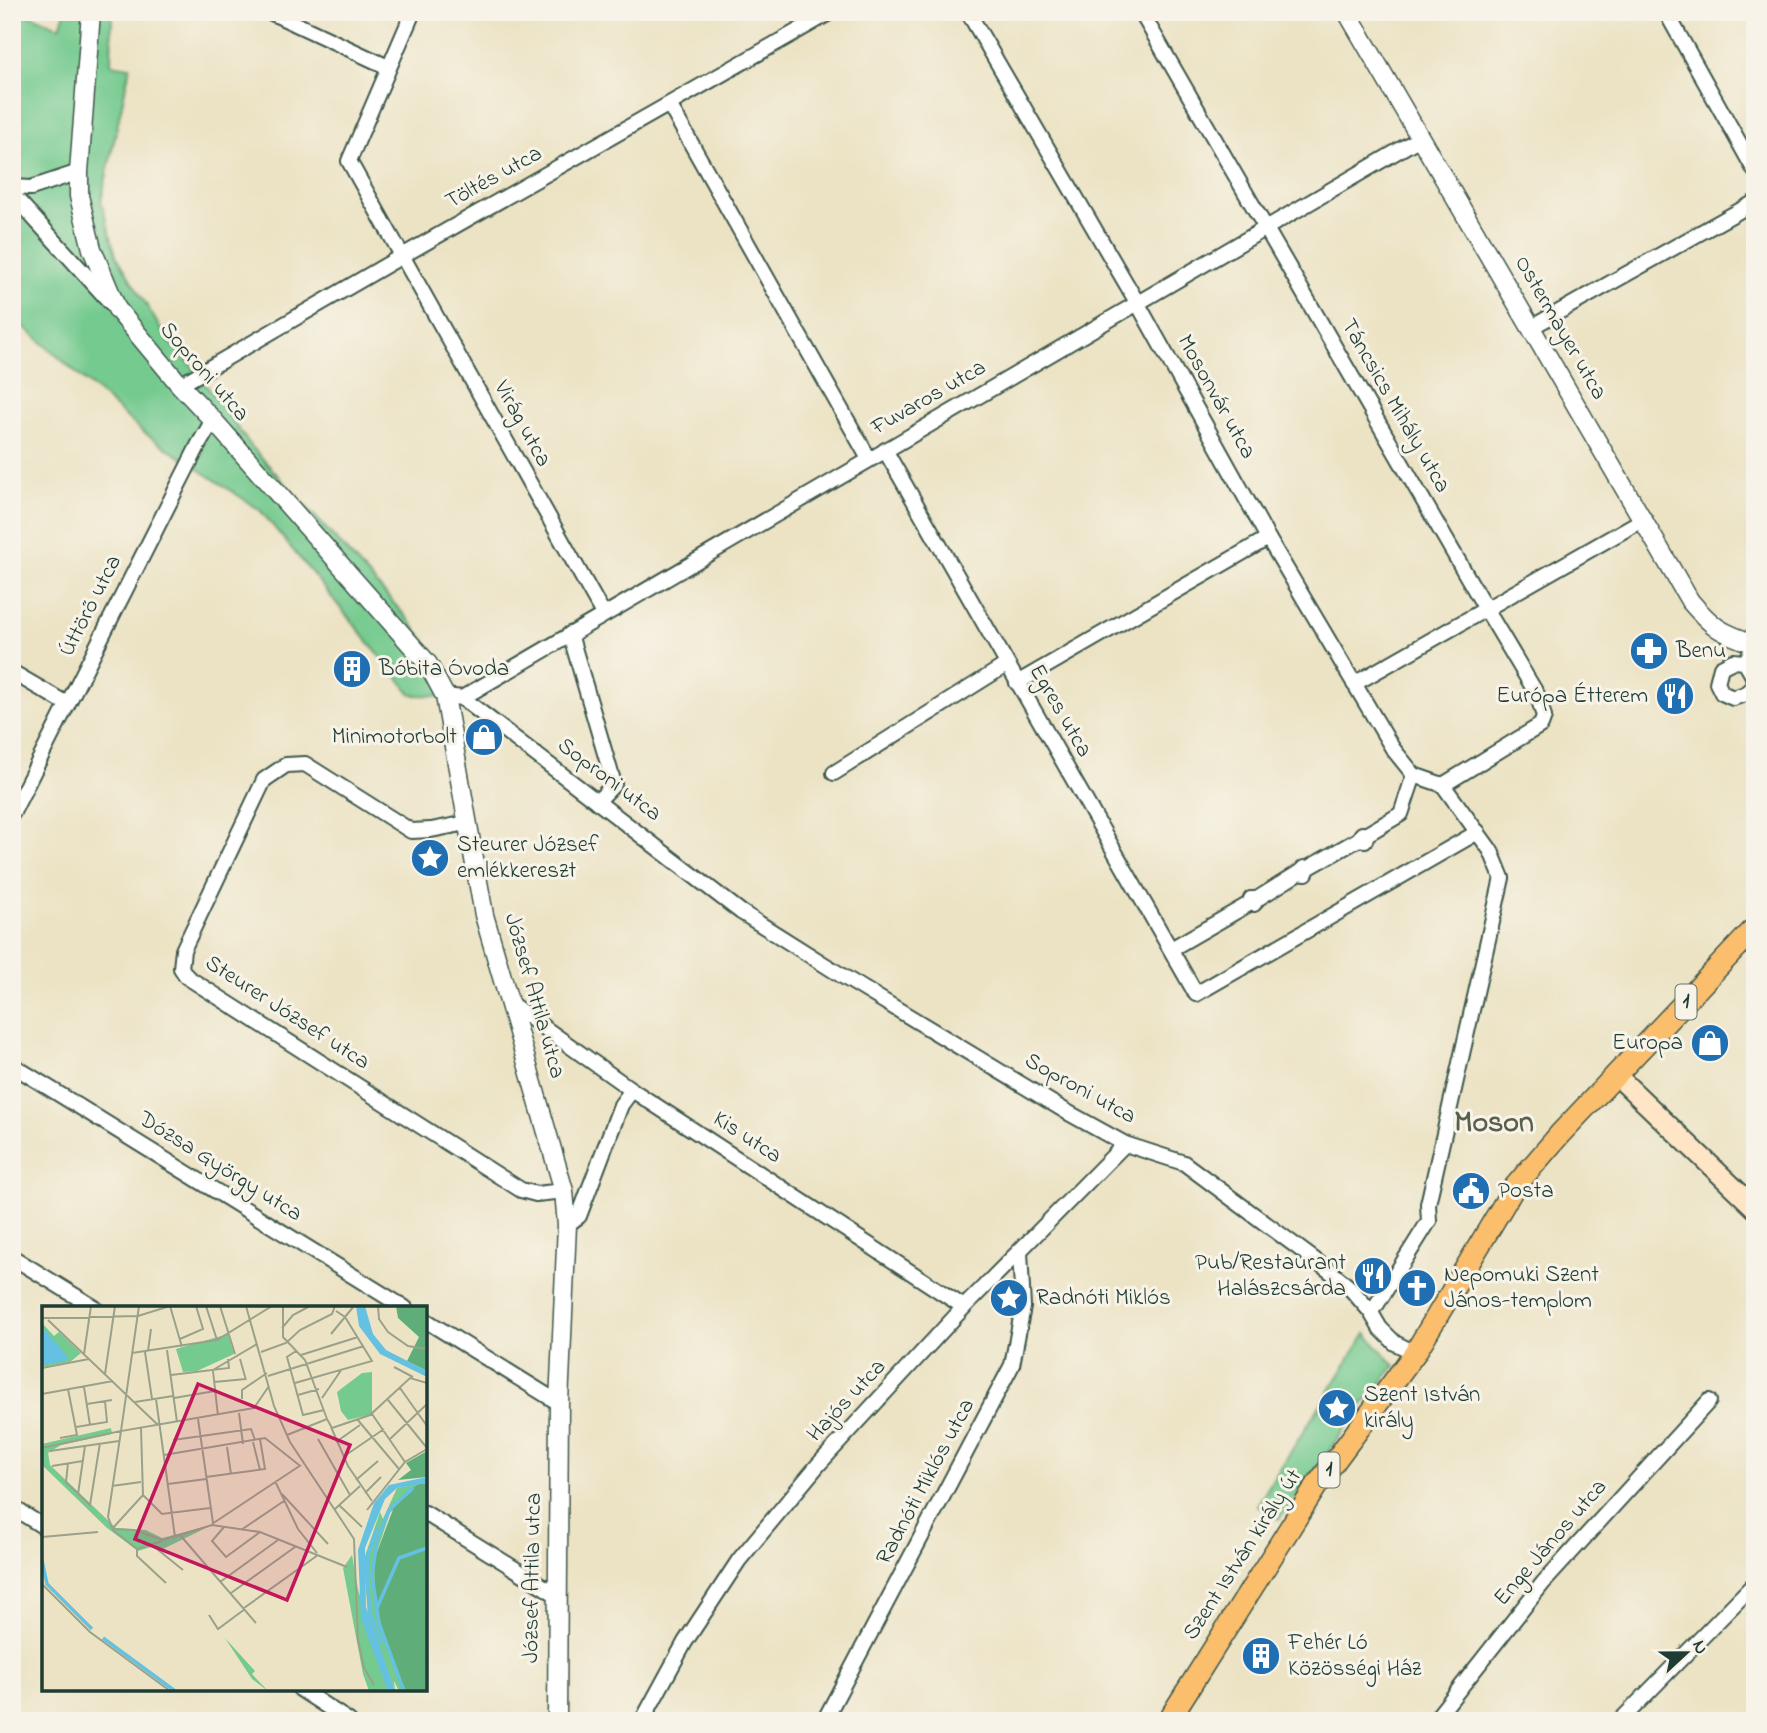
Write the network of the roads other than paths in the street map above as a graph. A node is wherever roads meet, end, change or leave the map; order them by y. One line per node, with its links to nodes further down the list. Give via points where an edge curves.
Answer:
1 (91, 12): 13 (street, Soproni utca)
2 (270, 12): 9 (street)
3 (413, 12): 9 (street)
4 (831, 12): 10 (street, Töltés utca)
5 (968, 12): 19 (street, Mosonvár utca)
6 (1141, 12): 17 (street, Táncsics Mihály utca)
7 (1347, 12): 11 (street, Ostermayer utca)
8 (1666, 12): 12 (street)
9 (388, 67): 18 (street, Virág utca, via 349,161)
10 (670, 106): 18 (street, Töltés utca); 25 (street)
11 (1420, 138): 17 (street, Fuvaros utca); 21 (street, Ostermayer utca)
12 (1755, 171)
13 (79, 173): 14 (street, via 31,188); 20 (street, Soproni utca, via 85,226)
14 (12, 187)
15 (12, 194): 20 (street)
16 (1755, 202): 21 (street)
17 (1266, 228): 19 (street, Fuvaros utca); 28 (street, Táncsics Mihály utca)
18 (402, 256): 22 (street, Töltés utca); 29 (street, Virág utca)
19 (1138, 304): 24 (street, Fuvaros utca); 27 (street, Mosonvár utca)
20 (117, 309): 22 (street, Soproni utca)
21 (1532, 327): 26 (street, Ostermayer utca)
22 (180, 385): 23 (street, Soproni utca)
23 (214, 420): 37 (street, Soproni utca); 38 (street, Úttörő utca)
24 (885, 450): 25 (street, Fuvaros utca); 33 (street, Egres utca)
25 (869, 459): 29 (street, Fuvaros utca)
26 (1644, 519): 28 (street); 31 (street, Ostermayer utca, via 1690,601 1708,623)
27 (1268, 538): 35 (street); 36 (street, Mosonvár utca)
28 (1486, 609): 36 (street); 41 (street, Táncsics Mihály utca, via 1538,696 1544,717 1541,725)
29 (603, 614): 30 (street, Fuvaros utca)
30 (570, 634): 37 (street, Fuvaros utca); 42 (street, via 614,785)
31 (1755, 645): 32 (street)
32 (1745, 662): 32 (street, via 1721,667 1717,683 1722,693 1733,698 1754,686 1754,676)
33 (1006, 665): 35 (street, Egres utca); 39 (street)
34 (12, 672): 38 (street)
35 (1017, 683): 47 (street, Egres utca)
36 (1354, 684): 40 (street, Mosonvár utca)
37 (454, 697): 42 (street, Soproni utca); 44 (street, József Attila utca)
38 (67, 704): 43 (street, Úttörő utca)
39 (834, 773)
40 (1414, 775): 41 (street); 47 (street, via 1401,814)
41 (1443, 785): 45 (street)
42 (597, 802): 52 (street, Soproni utca, via 741,912)
43 (12, 814)
44 (467, 822): 48 (street, József Attila utca, via 484,915); 53 (street, Steurer József utca, via 411,831 305,764 286,765 264,780 183,950 181,968 187,977 521,1190)
45 (1478, 832): 47 (street, Egres utca, via 1196,994); 61 (street, via 1502,878 1428,1204 1429,1221)
46 (1755, 928): 50 (main road, Szent István király út / 1)
47 (1171, 949)
48 (508, 1002): 51 (street, Kis utca); 53 (street, József Attila utca)
49 (12, 1065): 59 (street, Dózsa György utca)
50 (1616, 1075): 54 (main road); 63 (main road, Szent István király út / 1, via 1513,1189)
51 (632, 1090): 55 (street, via 621,1105 579,1216); 60 (street, Kis utca)
52 (1125, 1144): 56 (street, Hajós utca); 61 (street, Soproni utca, via 1184,1163 1331,1272)
53 (564, 1192): 55 (street, József Attila utca)
54 (1755, 1208)
55 (567, 1225): 65 (street, József Attila utca)
56 (1020, 1252): 60 (street, Hajós utca); 76 (street, Radnóti Miklós utca, via 1023,1307 1012,1366)
57 (12, 1256): 58 (street)
58 (92, 1306)
59 (402, 1306)
60 (964, 1307): 75 (street, Hajós utca, via 818,1465 739,1560 685,1642)
61 (1370, 1311): 63 (street, Soproni utca, via 1395,1343)
62 (427, 1321): 65 (street)
63 (1415, 1353): 77 (main road, Szent István király út / 1, via 1317,1485)
64 (1709, 1401): 78 (street, Enge János utca, via 1543,1583)
65 (559, 1403): 70 (street, József Attila utca)
66 (12, 1507): 68 (street)
67 (427, 1514): 70 (street)
68 (42, 1526)
69 (1753, 1587): 72 (street)
70 (557, 1595): 74 (street, József Attila utca)
71 (302, 1691): 73 (street)
72 (1624, 1720)
73 (349, 1721)
74 (557, 1721)
75 (642, 1721)
76 (824, 1721)
77 (1168, 1721)
78 (1434, 1721)

